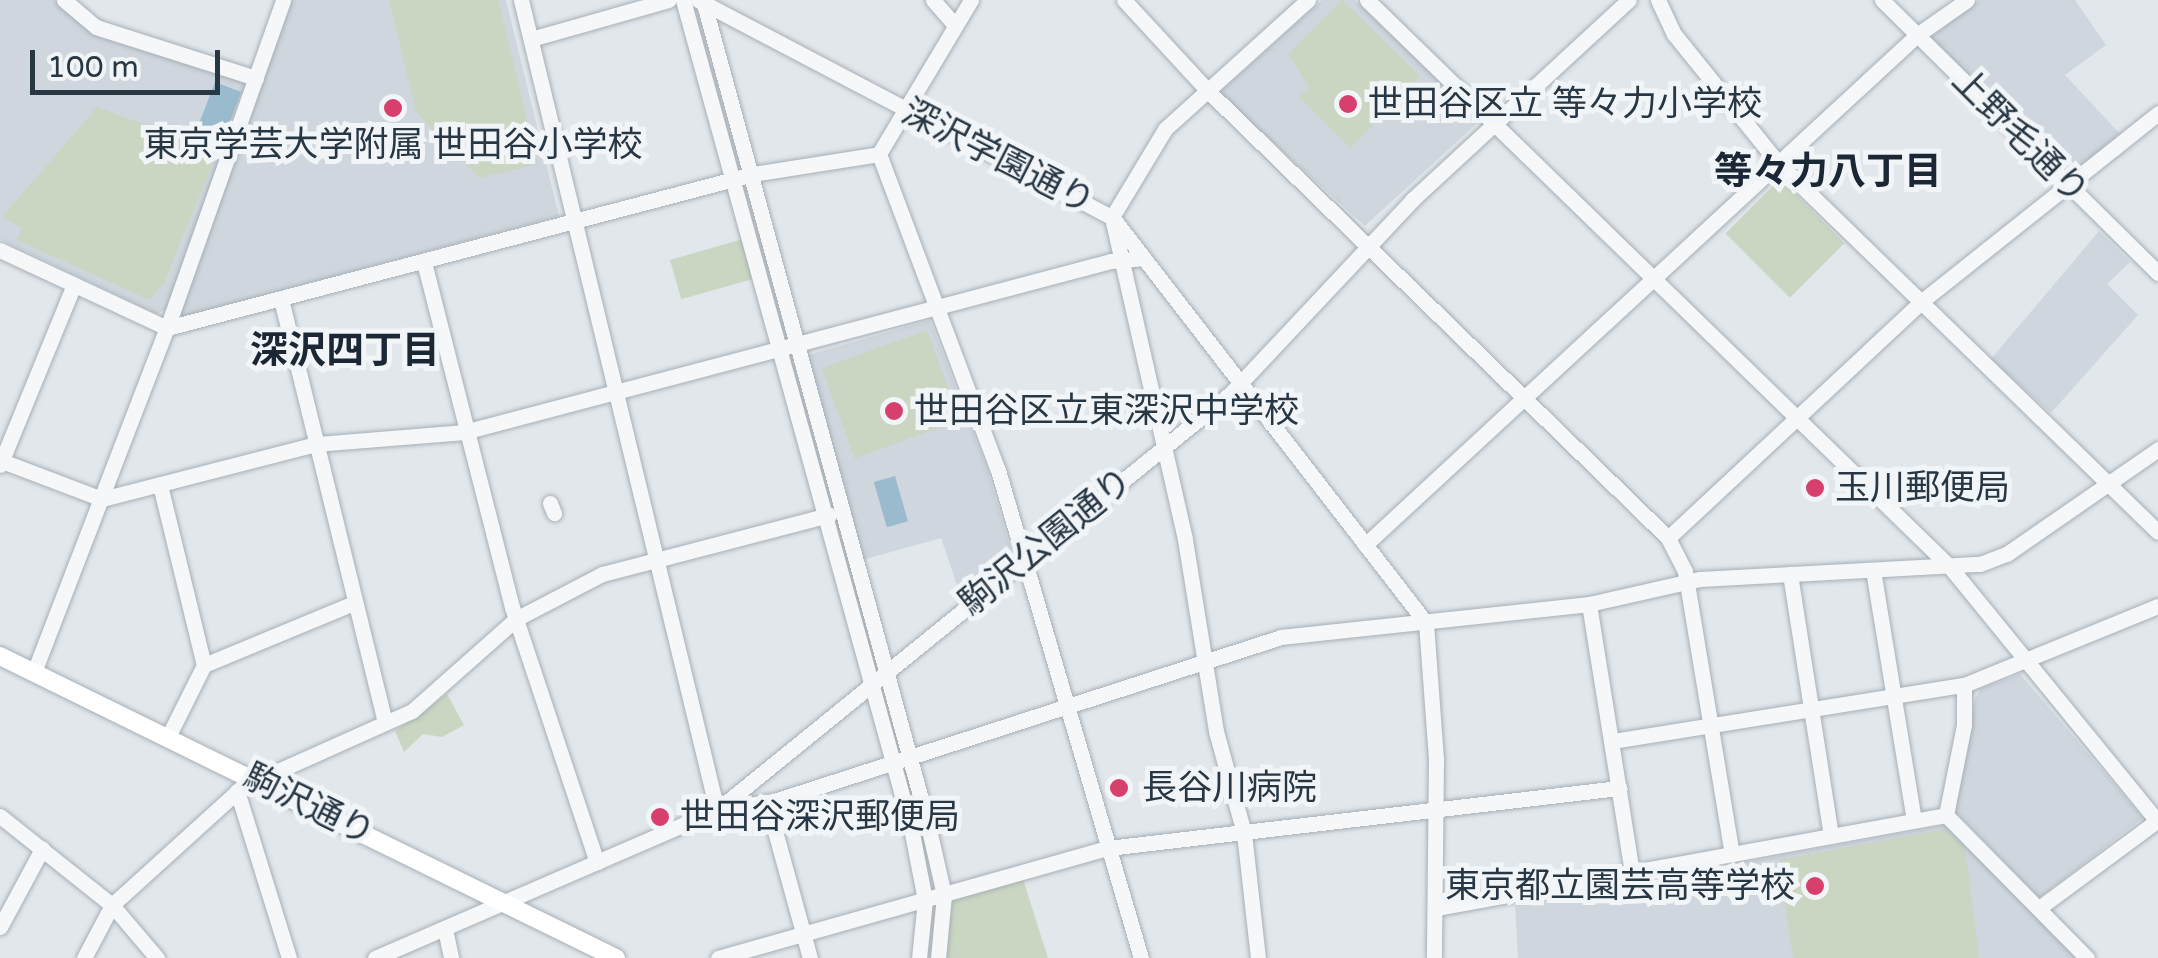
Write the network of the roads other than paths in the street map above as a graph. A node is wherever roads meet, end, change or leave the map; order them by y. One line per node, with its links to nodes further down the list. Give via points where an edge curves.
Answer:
1 (64, 0): 19 (street, via 96,27)
2 (283, 0): 19 (street)
3 (521, 0): 18 (street)
4 (669, 0): 18 (street)
5 (683, 0): 27 (street)
6 (933, 0): 16 (street)
7 (971, 0): 16 (street)
8 (1124, 0): 20 (street)
9 (1308, 0): 20 (street)
10 (1367, 0): 23 (street)
11 (1629, 0): 23 (street, 駒沢公園通り)
12 (1658, 0): 25 (street, via 1674,34)
13 (1882, 0): 17 (street, 上野毛通り)
14 (1967, 0): 17 (street)
15 (702, 1): 21 (street, 深沢学園通り); 26 (street)
16 (955, 25): 21 (street)
17 (1918, 35): 25 (street); 28 (street, 上野毛通り)
18 (531, 40): 30 (street)
19 (256, 78): 42 (street)
20 (1206, 89): 29 (street, via 1164,129); 31 (street)
21 (904, 108): 24 (street); 29 (street, 深沢学園通り)
22 (2158, 113): 28 (street)
23 (1494, 124): 31 (street, 駒沢公園通り); 37 (street)
24 (879, 154): 26 (street); 41 (street)
25 (1778, 164): 37 (street); 40 (street)
26 (753, 174): 27 (street); 43 (street)
27 (730, 181): 30 (street); 44 (street)
28 (2068, 184): 36 (street, 上野毛通り); 40 (street)
29 (1112, 216): 33 (street, 深沢学園通り); 34 (street)
30 (573, 222): 35 (street); 46 (street)
31 (1367, 246): 45 (street, 駒沢公園通り); 47 (street)
32 (0, 250): 38 (street)
33 (1144, 258): 34 (street); 45 (street, 深沢学園通り)
34 (1120, 259): 41 (street); 51 (street)
35 (424, 262): 39 (street); 49 (street)
36 (2158, 273)
37 (1654, 280): 47 (street); 48 (street)
38 (74, 284): 42 (street); 53 (street)
39 (281, 299): 42 (street); 50 (street)
40 (1922, 301): 48 (street); 54 (street)
41 (936, 306): 43 (street); 63 (street, via 998,470)
42 (167, 328): 56 (street)
43 (796, 344): 44 (street); 57 (street)
44 (777, 350): 46 (street); 58 (street)
45 (1240, 383): 51 (street, 駒沢公園通り); 61 (street, 深沢学園通り)
46 (618, 392): 49 (street); 62 (street)
47 (1523, 399): 60 (street); 61 (street)
48 (1796, 418): 60 (street); 64 (street)
49 (464, 432): 50 (street); 71 (street)
50 (316, 444): 55 (street); 68 (street)
51 (1162, 448): 63 (street, 駒沢公園通り); 73 (street)
52 (2158, 449): 54 (street)
53 (1, 463): 56 (street)
54 (2112, 482): 59 (street); 64 (street, via 2002,556)
55 (160, 485): 56 (street); 76 (street)
56 (102, 499): 78 (street)
57 (843, 511): 58 (street); 77 (street)
58 (823, 516): 62 (street); 79 (street)
59 (2158, 532)
60 (1668, 538): 67 (street)
61 (1365, 544): 72 (street, 深沢学園通り)
62 (654, 560): 71 (street, via 602,574); 94 (street)
63 (1023, 560): 77 (street, 駒沢公園通り); 82 (street)
64 (1950, 567): 65 (street); 75 (street)
65 (1873, 570): 66 (street); 81 (street)
66 (1790, 574): 67 (street); 83 (street)
67 (1687, 581): 69 (street); 85 (street)
68 (354, 603): 76 (street); 84 (street)
69 (1588, 604): 72 (street); 87 (street)
70 (2158, 606): 75 (street)
71 (516, 619): 84 (street, via 412,711); 105 (street)
72 (1426, 623): 73 (street, via 1281,637); 95 (street)
73 (1207, 656): 82 (street); 100 (street, via 1216,731)
74 (1, 659): 78 (main road, 駒沢通り)
75 (2024, 660): 80 (street); 99 (street)
76 (204, 665): 86 (street)
77 (886, 671): 79 (street, 駒沢公園通り); 88 (street)
78 (34, 672): 86 (main road, 駒沢通り)
79 (870, 684): 89 (street); 94 (street, 駒沢公園通り)
80 (1964, 686): 81 (street); 96 (street, via 1964,725)
81 (1894, 696): 83 (street); 98 (street)
82 (1065, 706): 88 (street); 102 (street)
83 (1810, 710): 85 (street); 101 (street)
84 (385, 722): 90 (street)
85 (1712, 725): 87 (street); 104 (street)
86 (168, 738): 90 (main road, 駒沢通り)
87 (1613, 741): 91 (street)
88 (911, 755): 89 (street); 107 (street)
89 (892, 762): 93 (street); 108 (street)
90 (256, 779): 92 (street); 109 (main road, 駒沢通り)
91 (1619, 788): 95 (street); 106 (street)
92 (237, 791): 110 (street); 118 (street)
93 (767, 802): 94 (street); 115 (street)
94 (717, 810): 105 (street, 駒沢公園通り)
95 (1436, 810): 100 (street); 111 (street)
96 (1946, 815): 98 (street); 112 (street)
97 (0, 816): 103 (street)
98 (1914, 820): 101 (street)
99 (2158, 821): 112 (street)
100 (1244, 833): 102 (street); 127 (street)
101 (1830, 836): 104 (street)
102 (1108, 848): 107 (street); 126 (street)
103 (42, 849): 110 (street); 113 (street)
104 (1732, 854): 106 (street)
105 (597, 862): 109 (street, 駒沢公園通り)
106 (1632, 872): 111 (street)
107 (944, 894): 108 (street); 125 (street)
108 (925, 900): 115 (street); 124 (street)
109 (510, 901): 114 (street, 駒沢公園通り); 121 (main road, 駒沢通り)
110 (112, 905): 116 (street); 117 (street)
111 (1436, 908): 128 (street)
112 (2039, 908): 129 (street)
113 (0, 927)
114 (445, 929): 119 (street, 駒沢公園通り); 120 (street)
115 (804, 934): 122 (street); 123 (street)
116 (84, 958)
117 (157, 958)
118 (289, 958)
119 (375, 958)
120 (451, 958)
121 (616, 958)
122 (718, 958)
123 (810, 958)
124 (919, 958)
125 (938, 958)
126 (1141, 958)
127 (1258, 958)
128 (1434, 958)
129 (2087, 958)

